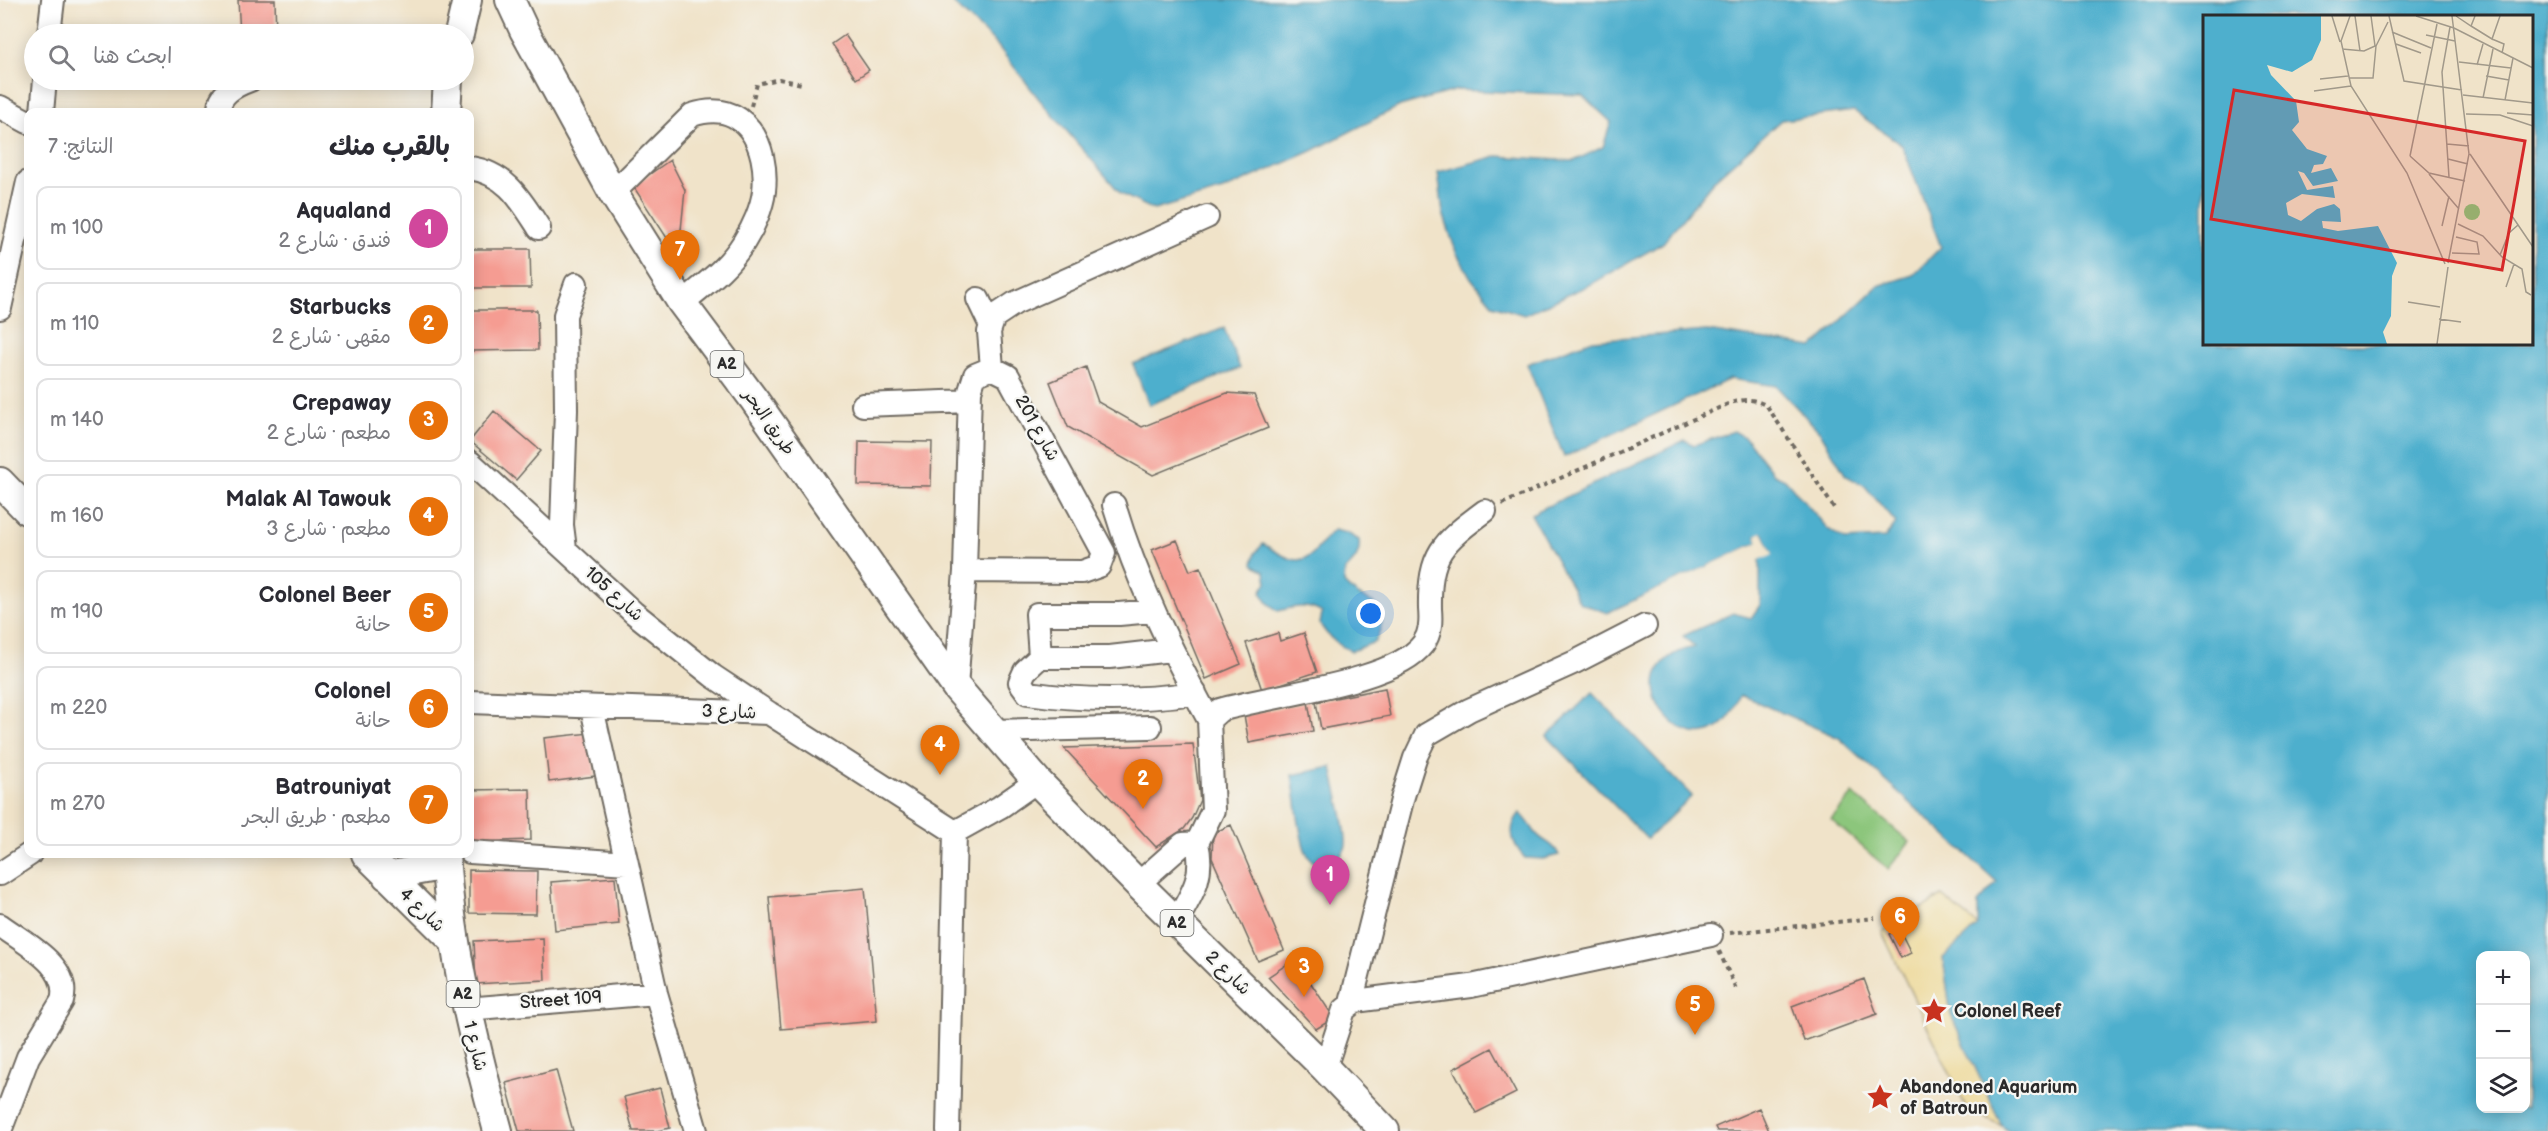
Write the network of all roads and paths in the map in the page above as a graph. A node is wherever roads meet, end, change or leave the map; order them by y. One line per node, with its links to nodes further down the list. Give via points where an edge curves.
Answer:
1 (52, 0): 4 (street)
2 (467, 0): 5 (main road)
3 (510, 0): 17 (main road, طريق البحر / A2)
4 (50, 24)
5 (461, 24)
6 (802, 84): 15 (path, via 779,79 757,84)
7 (44, 90): 11 (street)
8 (230, 90): 12 (street)
9 (448, 90): 13 (main road)
10 (0, 107): 14 (street)
11 (42, 108)
12 (219, 108)
13 (447, 108)
14 (24, 120)
15 (746, 123): 17 (street, via 721,112 692,115); 23 (street, via 758,139 764,160 764,192 759,212 745,242 724,269)
16 (474, 169): 20 (street, via 506,183)
17 (613, 193): 23 (main road, طريق البحر / A2)
18 (24, 200): 24 (street)
19 (1207, 217): 25 (street, via 1015,303 994,317)
20 (539, 228)
21 (576, 284): 35 (street, via 565,315)
22 (978, 299): 25 (street)
23 (682, 303): 41 (main road, طريق البحر / A2)
24 (0, 308)
25 (991, 326): 26 (street)
26 (992, 368): 27 (street, via 975,375); 36 (street, شارع 201, via 1008,376 1104,553 1099,566 1082,572)
27 (970, 401): 28 (street); 36 (street)
28 (863, 405)
29 (474, 466): 35 (street, شارع 105)
30 (0, 482): 32 (main road)
31 (1114, 505): 37 (street)
32 (24, 507)
33 (1834, 508): 34 (path, via 1767,406 1749,399 1730,403)
34 (1485, 511): 47 (street, via 1451,538 1436,560 1430,582 1428,635 1405,660 1362,678 1220,710)
35 (565, 549): 46 (street, شارع 105, via 643,620 713,676)
36 (965, 571): 41 (street)
37 (1152, 611): 39 (street); 40 (street, via 1038,614)
38 (1645, 626): 69 (street, via 1469,710 1426,735 1403,796)
39 (1171, 650): 40 (street, via 1110,657); 42 (street)
40 (1040, 657): 42 (street, via 1020,682 1028,693 1113,699)
41 (956, 687): 45 (main road, طريق البحر / A2)
42 (1195, 693): 47 (street)
43 (474, 702): 44 (street, شارع 3)
44 (592, 708): 46 (street, شارع 3); 58 (street)
45 (974, 710): 49 (main road, شارع 2 / A2)
46 (769, 713): 51 (street, شارع 3)
47 (1209, 720): 52 (street, via 1213,810)
48 (1150, 727): 49 (street)
49 (992, 731): 50 (main road, شارع 2 / A2)
50 (1037, 781): 51 (street); 61 (main road, شارع 2 / A2)
51 (955, 832): 75 (street)
52 (1197, 843): 61 (street, via 1183,844); 63 (street, via 1201,860 1198,878)
53 (24, 858): 59 (street)
54 (370, 858): 60 (main road, شارع 4)
55 (450, 858): 60 (main road)
56 (454, 858): 66 (main road, شارع 1 / A2)
57 (474, 858): 58 (street)
58 (627, 863): 68 (street)
59 (0, 874)
60 (387, 876): 66 (main road, شارع 4)
61 (1138, 885): 63 (main road, شارع 2 / A2)
62 (1875, 918): 65 (path)
63 (1176, 922): 71 (main road, شارع 2 / A2)
64 (0, 925): 72 (street, via 57,969 65,991 28,1057)
65 (1711, 935): 67 (path); 69 (street, via 1471,986)
66 (454, 941): 70 (main road, شارع 1 / A2)
67 (1736, 989)
68 (656, 993): 70 (street, Street 109); 74 (street)
69 (1351, 1003): 71 (street, via 1344,1010)
70 (466, 1009): 73 (main road, شارع 1 / A2)
71 (1325, 1068): 76 (main road, شارع 2 / A2)
72 (0, 1131)
73 (498, 1131)
74 (696, 1131)
75 (948, 1131)
76 (1385, 1131)

